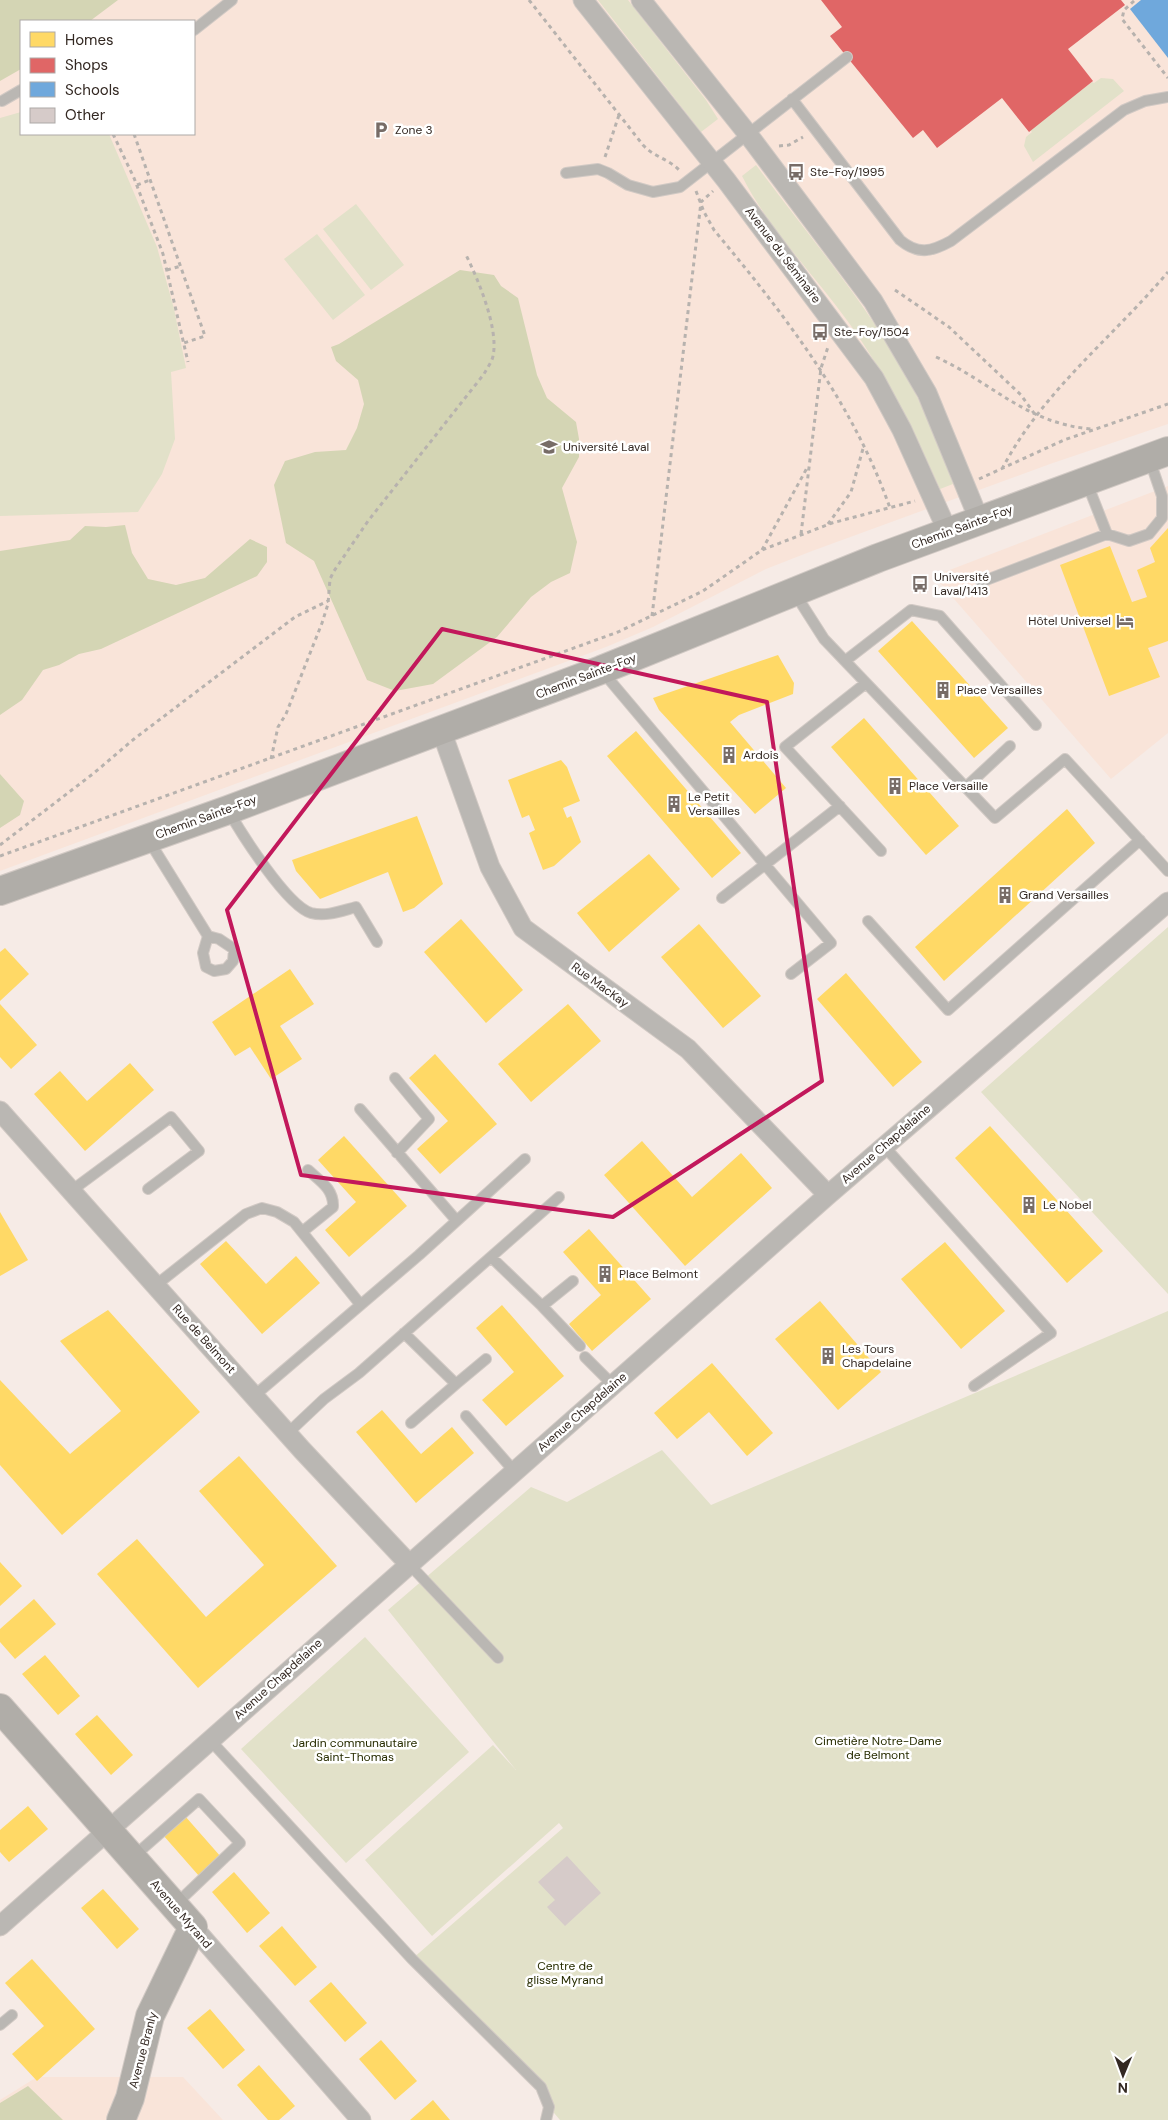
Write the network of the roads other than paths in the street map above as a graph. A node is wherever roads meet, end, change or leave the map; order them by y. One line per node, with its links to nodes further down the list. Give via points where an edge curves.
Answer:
1 (232, 0): 4 (lane)
2 (584, 0): 11 (street, Avenue du Séminaire)
3 (641, 0): 10 (street)
4 (195, 29)
5 (847, 57): 8 (lane)
6 (20, 91): 9 (lane)
7 (1168, 96): 8 (lane, via 1145,101 1120,113 951,241 923,252 900,240)
8 (792, 99): 10 (lane)
9 (2, 100)
10 (747, 133): 11 (lane); 15 (street, via 874,301 928,393)
11 (712, 162): 12 (lane, via 680,187 652,192 628,185 601,170); 16 (street, Avenue du Séminaire, via 874,378 902,430)
12 (566, 173)
13 (1159, 455): 14 (main road, Chemin Sainte-Foy); 17 (lane, via 1162,518 1149,534 1129,540)
14 (1086, 482): 15 (main road, Chemin Sainte-Foy); 17 (lane)
15 (980, 522): 16 (main road, Chemin Sainte-Foy)
16 (948, 532): 19 (main road, Chemin Sainte-Foy)
17 (1107, 534): 18 (lane)
18 (981, 582)
19 (794, 592): 20 (lane, via 824,639); 21 (main road, Chemin Sainte-Foy)
20 (845, 661): 22 (lane); 23 (lane, via 911,610 940,616)
21 (601, 670): 24 (main road, Chemin Sainte-Foy); 32 (lane)
22 (866, 683): 26 (lane); 27 (lane, via 785,746)
23 (1036, 725)
24 (441, 730): 28 (main road, Chemin Sainte-Foy); 50 (street, Rue MacKay, via 490,867 523,928 688,1049)
25 (1010, 746): 26 (lane)
26 (966, 787): 30 (lane, via 995,818 1065,759)
27 (840, 806): 31 (lane); 32 (lane)
28 (228, 810): 29 (main road, Chemin Sainte-Foy); 39 (lane, via 263,865 308,912 323,915 356,907)
29 (147, 838): 34 (main road, Chemin Sainte-Foy); 38 (lane)
30 (1140, 840): 33 (lane); 37 (lane, via 948,1010)
31 (881, 851)
32 (766, 864): 35 (lane); 40 (lane, via 831,943)
33 (1168, 871)
34 (0, 891)
35 (722, 898)
36 (1168, 902): 44 (street, Avenue Chapdelaine)
37 (868, 921)
38 (208, 936)
39 (377, 942)
40 (791, 974)
41 (394, 1078): 45 (lane, via 430,1120)
42 (360, 1109): 45 (lane)
43 (0, 1111): 49 (street, Rue de Belmont)
44 (884, 1146): 50 (street, Avenue Chapdelaine); 65 (lane, via 1051,1333)
45 (397, 1153): 52 (lane)
46 (525, 1159): 52 (lane)
47 (308, 1170): 53 (lane, via 334,1198 333,1207)
48 (148, 1189): 49 (lane, via 199,1151 171,1117)
49 (71, 1191): 56 (street, Rue de Belmont)
50 (828, 1195): 64 (street, Avenue Chapdelaine)
51 (559, 1197): 54 (lane)
52 (456, 1220): 57 (lane)
53 (302, 1232): 56 (lane, via 294,1222 262,1208 246,1214); 57 (lane)
54 (491, 1257): 58 (lane); 59 (lane)
55 (573, 1281): 58 (lane)
56 (156, 1285): 66 (street, Rue de Belmont)
57 (360, 1304): 66 (lane)
58 (542, 1306): 60 (lane)
59 (404, 1332): 63 (lane); 69 (lane, via 359,1373 324,1399)
60 (580, 1346)
61 (585, 1357): 64 (lane)
62 (486, 1359): 63 (lane)
63 (456, 1384): 68 (lane)
64 (613, 1385): 70 (street, Avenue Chapdelaine)
65 (974, 1386)
66 (254, 1396): 69 (street, Rue de Belmont)
67 (466, 1416): 70 (lane)
68 (411, 1423)
69 (288, 1434): 71 (street, Rue de Belmont)
70 (515, 1472): 71 (street, Avenue Chapdelaine)
71 (410, 1565): 72 (lane); 74 (street, Avenue Chapdelaine)
72 (498, 1658)
73 (0, 1708): 75 (main road, Avenue Myrand)
74 (210, 1740): 75 (street, Avenue Chapdelaine); 84 (lane, via 412,1959 541,2087 549,2107)
75 (109, 1831): 76 (main road, Avenue Myrand); 78 (street, Avenue Chapdelaine)
76 (132, 1857): 77 (main road, Avenue Myrand); 77 (lane, via 199,1799 240,1842)
77 (174, 1906): 79 (main road, Avenue Myrand)
78 (0, 1926)
79 (192, 1927): 82 (main road, Avenue Branly, via 150,2016 130,2098); 83 (street, Avenue Myrand)
80 (12, 2016): 81 (lane)
81 (0, 2025)
82 (121, 2120)
83 (361, 2120)
84 (546, 2120)

